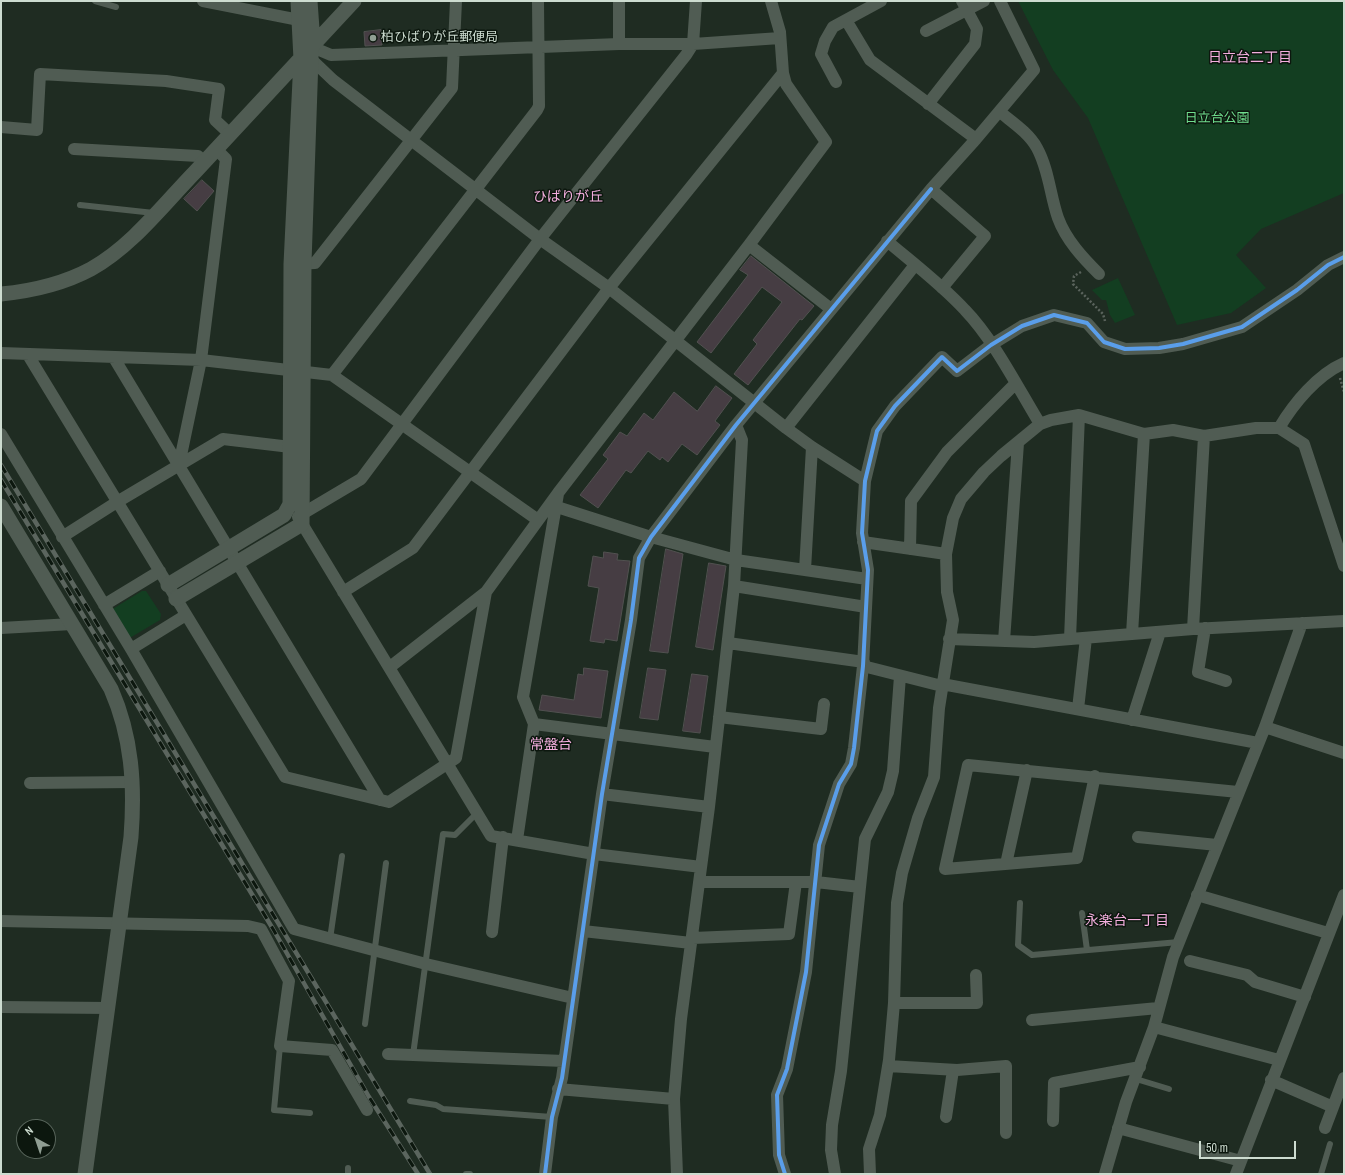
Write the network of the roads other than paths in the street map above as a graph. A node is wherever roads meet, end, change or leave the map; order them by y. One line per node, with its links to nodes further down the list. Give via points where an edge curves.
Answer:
1 (95, 1): 15 (lane)
2 (203, 1): 16 (street)
3 (298, 1): 16 (street)
4 (310, 1): 24 (street)
5 (354, 1): 24 (street)
6 (456, 1): 23 (street)
7 (538, 1): 22 (street)
8 (619, 1): 20 (street)
9 (696, 1): 21 (street)
10 (771, 1): 19 (street)
11 (881, 1): 17 (street)
12 (984, 1): 14 (street)
13 (1000, 1): 28 (street, via 1034,70)
14 (965, 6): 18 (street); 27 (street, via 977,29 975,44)
15 (116, 7)
16 (299, 20): 24 (street)
17 (846, 20): 26 (street, via 833,27 821,54); 27 (street, via 870,60)
18 (926, 31)
19 (780, 38): 21 (street); 25 (street)
20 (620, 44): 21 (street); 22 (street)
21 (694, 44): 40 (street)
22 (538, 47): 23 (street); 37 (street, via 539,106)
23 (454, 49): 24 (street); 32 (street, via 452,88)
24 (308, 55): 30 (street); 32 (street, via 333,80); 44 (street)
25 (783, 73): 42 (street, via 786,84 826,142); 47 (street)
26 (836, 82)
27 (928, 104): 31 (street)
28 (1000, 112): 31 (street); 46 (street, via 1036,147 1047,174 1058,218 1067,237)
29 (1, 127): 30 (street, via 37,130 40,74 166,81 219,89 215,120)
30 (230, 134): 34 (street)
31 (976, 139): 36 (street)
32 (411, 140): 37 (street); 44 (street, via 315,263)
33 (74, 149): 35 (street, via 198,156)
34 (216, 149): 35 (street); 56 (street, via 226,159)
35 (204, 162): 39 (street)
36 (931, 189): 41 (street); 48 (street, via 985,236)
37 (476, 190): 40 (street); 59 (street)
38 (80, 205): 39 (lane)
39 (156, 213): 49 (street, via 131,239 91,269 44,287)
40 (540, 239): 47 (street); 63 (street)
41 (887, 241): 45 (street); 50 (street)
42 (749, 245): 50 (street); 51 (street)
43 (1344, 257): 52 (street, via 1328,265 1297,290 1242,327 1183,344 1125,349 1104,342 1087,323 1054,314 1022,326)
44 (297, 264): 58 (street)
45 (915, 265): 48 (street); 66 (street)
46 (1096, 270)
47 (609, 288): 51 (street); 75 (street)
48 (942, 288): 52 (street, via 966,311)
49 (1, 294)
50 (831, 309): 61 (street)
51 (676, 340): 61 (street); 77 (street)
52 (991, 345): 60 (street); 76 (street, via 957,371 942,357 895,406 877,431)
53 (1, 353): 54 (street)
54 (28, 354): 55 (street); 78 (street)
55 (114, 358): 56 (street); 74 (street)
56 (201, 360): 58 (street); 74 (street)
57 (1344, 363): 67 (street, via 1336,366 1312,386 1288,412)
58 (297, 372): 59 (street); 72 (street)
59 (332, 375): 63 (street)
60 (1015, 384): 64 (street); 88 (street, via 947,452 911,501)
61 (754, 402): 65 (street); 66 (street)
62 (1079, 415): 64 (street); 69 (street); 114 (street)
63 (402, 424): 75 (street); 82 (street, via 362,479)
64 (1040, 424): 71 (street)
65 (736, 425): 85 (street); 90 (street, via 742,440)
66 (786, 428): 73 (street)
67 (1280, 428): 70 (street, via 1256,428); 92 (street, via 1304,444)
68 (1, 434): 84 (street)
69 (1144, 434): 70 (street, via 1173,430); 111 (street)
70 (1204, 436): 109 (street)
71 (1018, 443): 89 (street, via 984,472 961,499 953,518); 115 (street)
72 (296, 447): 74 (street, via 223,439); 79 (street); 82 (street)
73 (812, 447): 76 (street); 94 (street)
74 (179, 465): 78 (street); 87 (street)
75 (470, 472): 83 (street); 98 (street, via 412,548)
76 (865, 481): 86 (street)
77 (558, 493): 81 (street); 83 (street)
78 (117, 502): 84 (street); 93 (street)
79 (290, 504): 82 (street); 87 (street, via 284,515)
80 (1, 506): 106 (street)
81 (556, 508): 85 (street); 127 (street, via 523,698)
82 (302, 519): 91 (street); 98 (street)
83 (538, 520): 99 (street)
84 (62, 537): 101 (street)
85 (651, 537): 90 (street); 129 (street, via 639,558)
86 (863, 542): 88 (street); 95 (street)
87 (229, 548): 91 (street); 96 (street)
88 (910, 549): 89 (street)
89 (946, 554): 113 (street, via 947,592 953,620)
90 (736, 560): 94 (street); 97 (street)
91 (238, 563): 100 (street); 140 (street)
92 (1344, 566)
93 (160, 570): 96 (street); 101 (street)
94 (805, 570): 95 (street)
95 (868, 579): 102 (street)
96 (168, 585): 100 (street)
97 (734, 586): 102 (street); 116 (street)
98 (343, 592): 119 (street)
99 (486, 592): 119 (street); 133 (street, via 456,758)
100 (176, 599): 103 (street)
101 (104, 605): 117 (street)
102 (866, 607): 118 (street)
103 (186, 615): 117 (street); 140 (street, via 284,777)
104 (1344, 621): 105 (street)
105 (1302, 623): 108 (street); 128 (street)
106 (72, 624): 107 (street); 136 (street, via 119,706 130,750)
107 (1, 628)
108 (1205, 628): 109 (street); 121 (street, via 1198,672)
109 (1193, 629): 110 (street)
110 (1160, 632): 111 (street); 126 (street)
111 (1132, 634): 112 (street)
112 (1086, 638): 114 (street); 124 (street)
113 (948, 639): 115 (street); 122 (street)
114 (1070, 639): 115 (street)
115 (1004, 641)
116 (728, 643): 118 (street); 125 (street)
117 (131, 649): 165 (street, via 294,929)
118 (864, 664): 120 (street); 154 (street, via 851,764 839,784 819,845)
119 (390, 667): 133 (street)
120 (900, 676): 122 (street); 155 (street, via 892,771 888,792 866,839)
121 (1226, 681)
122 (942, 684): 124 (street); 175 (street, via 934,777 918,818 902,873 897,903)
123 (824, 704): 125 (street, via 821,729)
124 (1078, 709): 126 (street)
125 (719, 717): 131 (street)
126 (1132, 720): 130 (street)
127 (534, 724): 129 (street); 145 (street)
128 (1265, 727): 130 (street); 132 (street)
129 (612, 733): 131 (street); 139 (street)
130 (1258, 743): 138 (street)
131 (715, 747): 141 (street)
132 (1344, 753)
133 (446, 764): 140 (street, via 389,802); 142 (street)
134 (1027, 770): 135 (street); 150 (street); 150 (street, via 968,765 945,869)
135 (1095, 776): 138 (street); 150 (street, via 1077,858)
136 (133, 782): 137 (street); 161 (street, via 131,837)
137 (30, 783)
138 (1238, 792): 146 (street)
139 (602, 794): 141 (street); 147 (street)
140 (380, 800)
141 (709, 807): 151 (street)
142 (477, 813): 143 (street, via 491,836); 171 (lane, via 455,835 443,834)
143 (504, 837): 145 (street); 163 (street)
144 (1138, 837): 146 (street)
145 (517, 840): 147 (street)
146 (1217, 845): 156 (street)
147 (594, 854): 151 (street); 162 (street)
148 (342, 856): 165 (lane)
149 (386, 863): 168 (lane)
150 (1006, 864)
151 (701, 867): 152 (street)
152 (699, 882): 153 (street); 166 (street)
153 (796, 882): 154 (street); 166 (street, via 789,934)
154 (816, 882): 155 (street); 213 (street, via 806,972 794,1041 777,1095 779,1155)
155 (860, 887): 214 (street, via 841,1071 832,1125)
156 (1197, 895): 164 (street); 167 (street)
157 (1344, 895): 164 (street)
158 (1020, 904): 169 (lane, via 1018,945 1032,955)
159 (1082, 913): 169 (lane)
160 (1, 921): 161 (street)
161 (119, 924): 177 (street); 182 (street, via 248,926 262,929 289,981)
162 (583, 931): 166 (street); 174 (street)
163 (492, 932)
164 (1328, 933): 173 (street)
165 (330, 939): 168 (street)
166 (692, 941): 195 (street)
167 (1179, 942): 169 (lane); 178 (street)
168 (375, 950): 171 (street); 180 (lane)
169 (1087, 950)
170 (1190, 961): 173 (street, via 1247,975 1255,982)
171 (426, 964): 174 (street); 184 (lane)
172 (976, 975): 175 (street, via 977,1003)
173 (1305, 997): 185 (street)
174 (573, 998): 186 (street)
175 (894, 1003): 187 (street)
176 (1, 1007): 177 (street)
177 (109, 1008): 208 (street)
178 (1158, 1008): 179 (street); 181 (street)
179 (1032, 1020)
180 (365, 1024)
181 (1154, 1027): 185 (street); 188 (street)
182 (280, 1046): 198 (street, via 332,1050); 199 (lane, via 274,1110)
183 (388, 1054): 184 (street)
184 (413, 1055): 186 (street)
185 (1279, 1060): 192 (street)
186 (564, 1061): 193 (street)
187 (888, 1066): 189 (street); 215 (street, via 880,1115 869,1149)
188 (1140, 1067): 191 (street); 202 (street, via 1054,1083)
189 (953, 1070): 201 (street); 205 (street, via 1006,1066)
190 (1344, 1078): 197 (street)
191 (1136, 1079): 194 (lane); 203 (street)
192 (1271, 1080): 197 (street); 207 (street)
193 (558, 1089): 195 (street); 200 (street)
194 (1169, 1089)
195 (674, 1099): 212 (street)
196 (410, 1101): 200 (lane, via 436,1105 443,1109)
197 (1333, 1107): 204 (street)
198 (367, 1110)
199 (310, 1113)
200 (552, 1117): 211 (street)
201 (946, 1117)
202 (1053, 1121)
203 (1118, 1128): 207 (street); 216 (street)
204 (1324, 1128)
205 (1006, 1133)
206 (1330, 1144): 218 (lane)
207 (1241, 1162): 217 (street)
208 (85, 1174)
209 (466, 1174): 210 (lane)
210 (470, 1174)
211 (545, 1174)
212 (677, 1174)
213 (785, 1174)
214 (834, 1174)
215 (870, 1174)
216 (1105, 1174)
217 (1236, 1174)
218 (1321, 1174)

